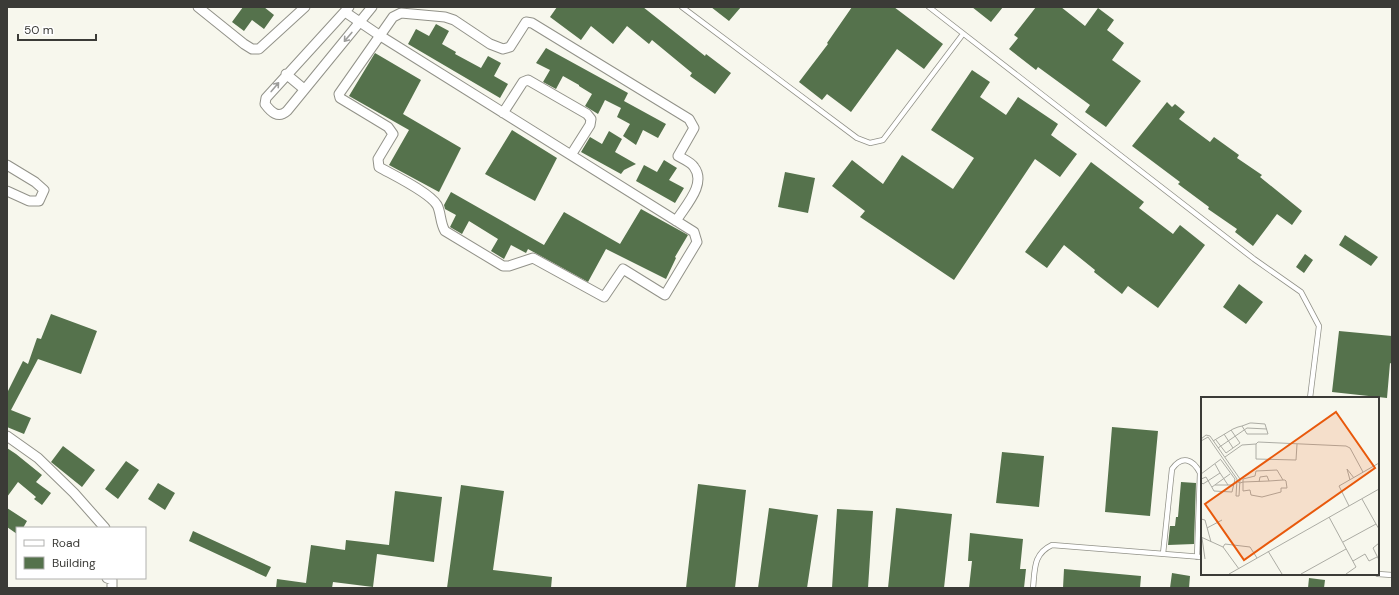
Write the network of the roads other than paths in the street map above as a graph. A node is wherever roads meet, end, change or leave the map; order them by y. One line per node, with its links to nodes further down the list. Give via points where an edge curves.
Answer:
1 (198, 7): 5 (street, via 252,49 259,49 266,44)
2 (372, 7): 7 (street)
3 (682, 7): 8 (lane, via 857,138 870,143 883,140)
4 (929, 7): 8 (lane)
5 (300, 8)
6 (347, 9): 7 (street); 10 (street)
7 (360, 23): 9 (street); 11 (street, one-way to 11)
8 (964, 34): 17 (lane, via 1254,259 1301,292 1318,326)
9 (379, 35): 12 (street); 16 (street, via 393,16 401,13 445,17 503,49 510,47 526,22 532,23 680,113 689,119 694,128 678,156 693,166 698,173 698,180 697,187); 16 (street, via 339,94 340,98 388,127 393,134 378,159 380,167 430,197 437,205 445,231 503,266 533,258 604,297 623,269 665,295 698,242 694,232)
10 (286, 74): 11 (street); 11 (street, one-way to 10, via 282,115 270,111 265,104 266,98)
11 (304, 88)
12 (503, 113): 13 (street); 13 (street, via 523,82 528,80 587,114 591,119 590,125)
13 (571, 155): 16 (street)
14 (7, 165): 15 (street, via 44,190 39,201 30,201)
15 (7, 191)
16 (676, 221)
17 (1310, 397)
18 (7, 436): 19 (street, via 38,458)
19 (104, 527)
20 (1162, 554): 21 (lane); 21 (lane, via 1172,469 1182,460 1195,464 1200,473); 26 (lane, via 1052,544 1043,549 1036,561)
21 (1200, 557)
22 (1379, 574): 23 (lane)
23 (1392, 575)
24 (110, 579): 25 (street, via 112,580)
25 (112, 588)
26 (1033, 588)

